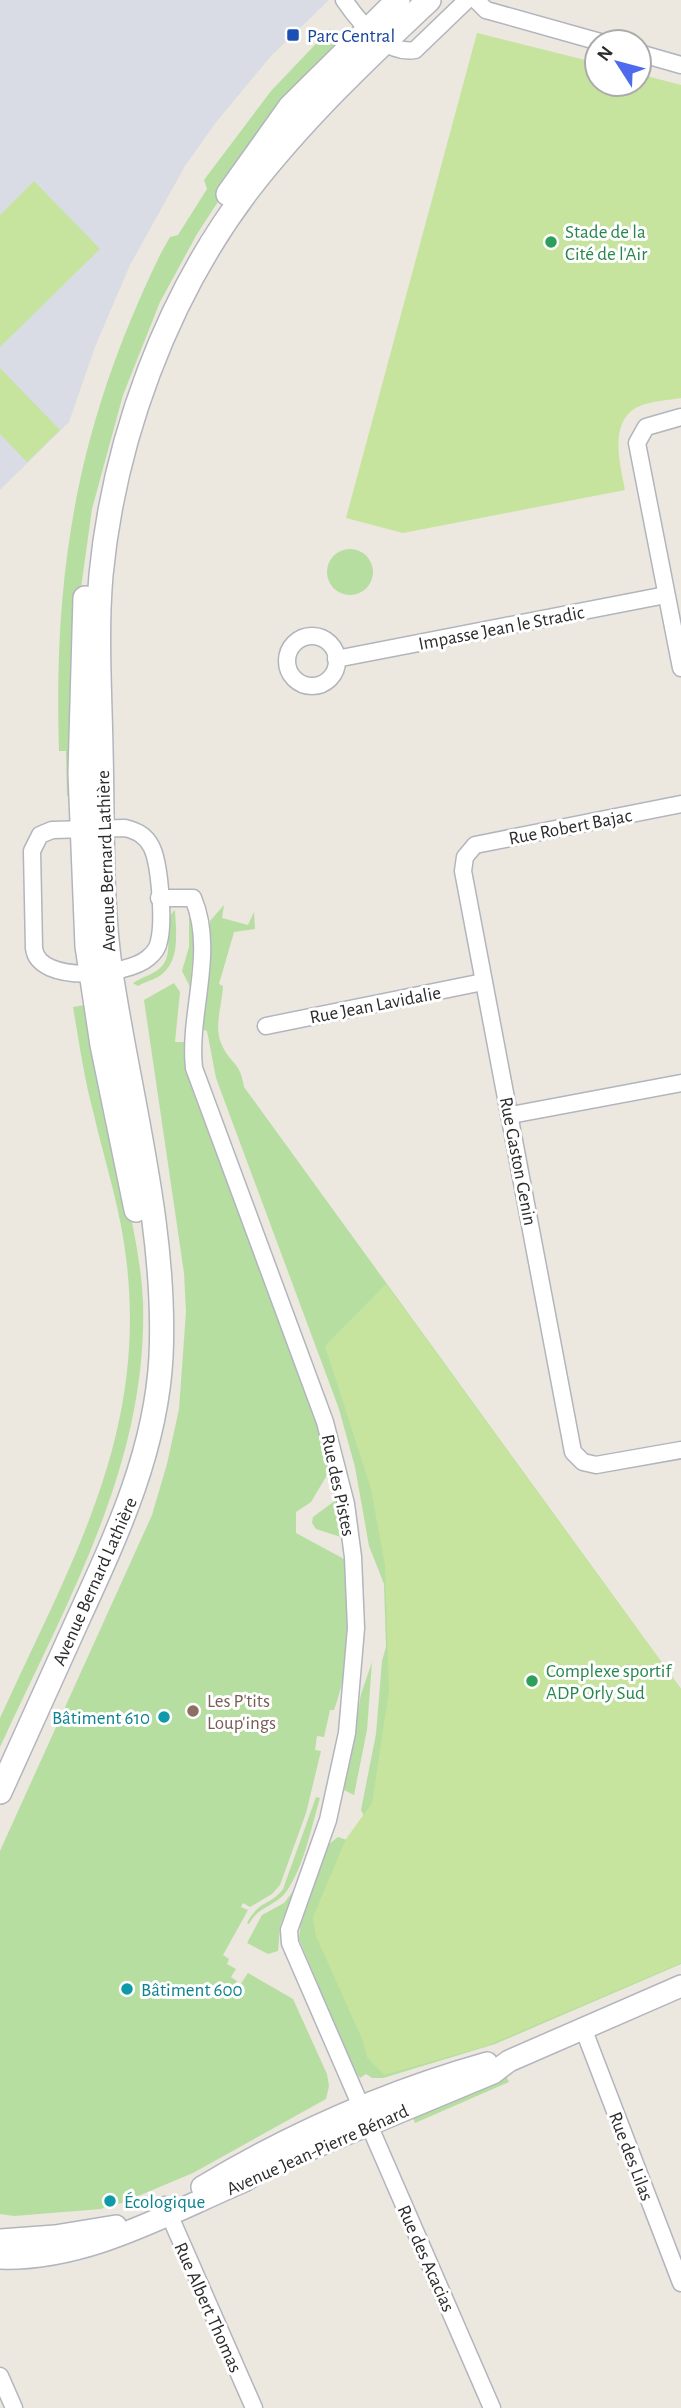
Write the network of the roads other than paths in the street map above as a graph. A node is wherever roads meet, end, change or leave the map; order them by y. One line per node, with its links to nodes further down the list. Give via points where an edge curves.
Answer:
1 (344, 0): 6 (street)
2 (398, 0): 6 (main road, Avenue Bernard Lathière)
3 (429, 0): 6 (main road, Avenue Bernard Lathière)
4 (467, 0): 6 (street, via 415,50 397,50)
5 (476, 0): 7 (street, via 493,12)
6 (376, 35): 15 (main road, Avenue Bernard Lathière, via 245,193 209,248 139,402 117,480 101,577)
7 (583, 37)
8 (653, 57): 9 (street)
9 (681, 65)
10 (681, 417): 11 (street, via 646,427 637,443)
11 (666, 595): 12 (street, Impasse Jean le Stradic); 13 (street)
12 (336, 659)
13 (681, 668)
14 (681, 804): 16 (street, Rue Robert Bajac, via 475,845)
15 (93, 828): 17 (street, via 125,828 146,839 156,857); 18 (main road, Avenue Bernard Lathière); 18 (street, via 44,832 33,845 34,948 46,967)
16 (465, 857): 19 (street, Rue Gaston Genin, via 463,871)
17 (159, 898): 18 (street, via 160,932 155,951 141,963); 28 (street, Rue des Pistes, via 193,898 198,908 202,946 192,1038 194,1069 326,1422 346,1504 356,1628 351,1707 328,1821 289,1930 297,1964)
18 (100, 972): 24 (main road, Avenue Bernard Lathière, via 145,1262 149,1312 146,1375 131,1456 109,1519); 25 (main road, Avenue Bernard Lathière, via 157,1258 160,1360 154,1414 124,1520)
19 (484, 982): 20 (street, Rue Jean Lavidalie); 22 (street, Rue Gaston Genin)
20 (266, 1026)
21 (681, 1083): 22 (street)
22 (510, 1115): 23 (street, Rue Gaston Genin, via 573,1452 583,1462 596,1465)
23 (681, 1450)
24 (0, 1757)
25 (0, 1792)
26 (681, 1986): 27 (street, Avenue Jean-Pierre Bénard)
27 (583, 2028): 28 (street, Avenue Jean-Pierre Bénard, via 509,2061 458,2071); 31 (street, Rue des Lilas)
28 (365, 2117): 29 (street, Avenue Jean-Pierre Bénard, via 244,2181); 35 (street, Rue des Acacias)
29 (167, 2209): 30 (street, Avenue Jean-Pierre Bénard, via 85,2248 41,2258); 34 (street, Rue Albert Thomas)
30 (0, 2246)
31 (681, 2283)
32 (0, 2376): 33 (street)
33 (14, 2408)
34 (254, 2408)
35 (492, 2408)

